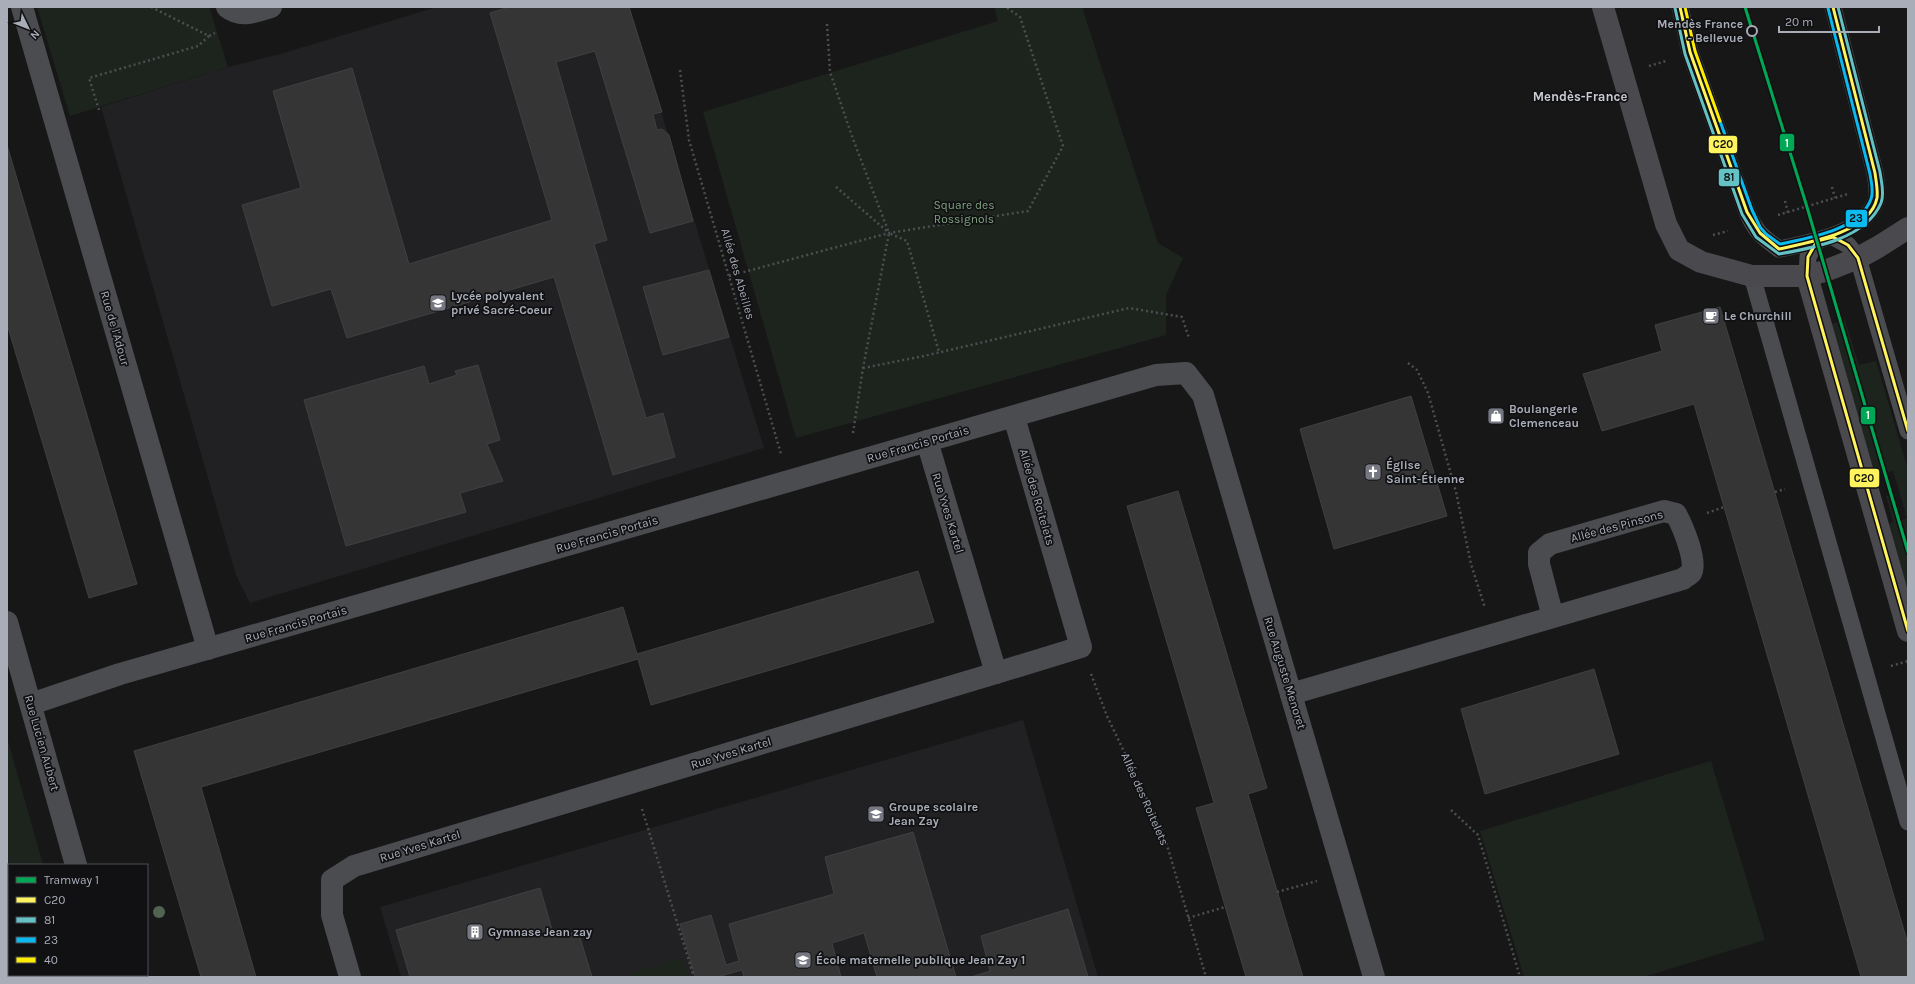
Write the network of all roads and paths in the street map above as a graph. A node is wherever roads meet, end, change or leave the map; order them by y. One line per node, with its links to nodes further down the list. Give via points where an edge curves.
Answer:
1 (22, 7): 44 (street, Rue de l'Adour)
2 (150, 7): 11 (path)
3 (227, 7): 9 (street, via 233,12)
4 (271, 7): 9 (street)
5 (1006, 7): 22 (path, via 1020,17 1063,146 1028,210)
6 (1603, 7): 24 (street, via 1666,224)
7 (1680, 7): 20 (lane, via 1690,52)
8 (1833, 7): 14 (lane)
9 (248, 14): 11 (path)
10 (827, 24): 22 (path, via 830,72)
11 (209, 36): 13 (path, via 198,46 89,78)
12 (680, 70): 26 (path, Allée des Abeilles, via 689,140)
13 (99, 110)
14 (1877, 186): 17 (path); 23 (lane, via 1876,201 1867,217)
15 (836, 187): 22 (path)
16 (1832, 188): 17 (path)
17 (1835, 198): 19 (path)
18 (1785, 201): 19 (path)
19 (1788, 212): 20 (path)
20 (1752, 223): 23 (lane, via 1763,238 1779,249); 24 (path)
21 (1908, 228): 25 (street)
22 (889, 233): 26 (path); 30 (path, via 907,241); 32 (path)
23 (1825, 239): 25 (lane, via 1848,245); 28 (lane, via 1808,257)
24 (1677, 246): 27 (street, via 1679,250 1701,262)
25 (1858, 258): 28 (street); 35 (lane)
26 (729, 276): 38 (path, Allée des Abeilles)
27 (1752, 276): 28 (street); 51 (lane)
28 (1807, 276): 41 (street)
29 (1189, 338): 30 (path, via 1182,317 1129,308)
30 (939, 352): 32 (path)
31 (1408, 363): 42 (path, via 1417,370 1428,393 1456,492 1471,564)
32 (863, 368): 37 (path)
33 (1186, 373): 34 (street, Rue Francis Portais, via 1156,375); 47 (street, Rue Auguste Menoret, via 1203,395)
34 (1014, 417): 36 (street, Rue Francis Portais); 43 (street, Allée des Roitelets)
35 (1908, 431)
36 (927, 442): 37 (street, Rue Francis Portais); 46 (street, Rue Yves Kartel)
37 (849, 464): 38 (street, Rue Francis Portais)
38 (789, 482): 44 (street, Rue Francis Portais)
39 (1553, 617): 39 (street, Allée des Pinsons, via 1683,579 1691,573 1693,562 1681,522 1676,514 1664,511 1656,513 1550,544 1539,553 1539,564); 42 (street, Allée des Pinsons)
40 (7, 622): 45 (street, Rue Lucien Aubert)
41 (1908, 631)
42 (1494, 635): 47 (street, Allée des Pinsons)
43 (1081, 647): 46 (street); 56 (path, Allée des Roitelets, via 1107,716 1164,835)
44 (208, 649): 48 (street, Rue Francis Portais, via 120,674)
45 (11, 654): 48 (street, Rue Lucien Aubert)
46 (996, 673): 49 (street, Rue Yves Kartel)
47 (1291, 694): 60 (street, Rue Auguste Menoret)
48 (31, 704): 52 (street, Rue Lucien Aubert)
49 (633, 782): 57 (street, Rue Yves Kartel, via 354,866 332,880 332,915); 58 (path)
50 (1451, 810): 61 (path, via 1478,835)
51 (1908, 822)
52 (76, 864)
53 (1319, 880): 54 (path)
54 (1278, 892)
55 (1226, 908): 56 (path)
56 (1188, 918): 59 (path, Allée des Roitelets)
57 (350, 977)
58 (694, 977)
59 (1206, 977)
60 (1374, 977)
61 (1520, 977)

